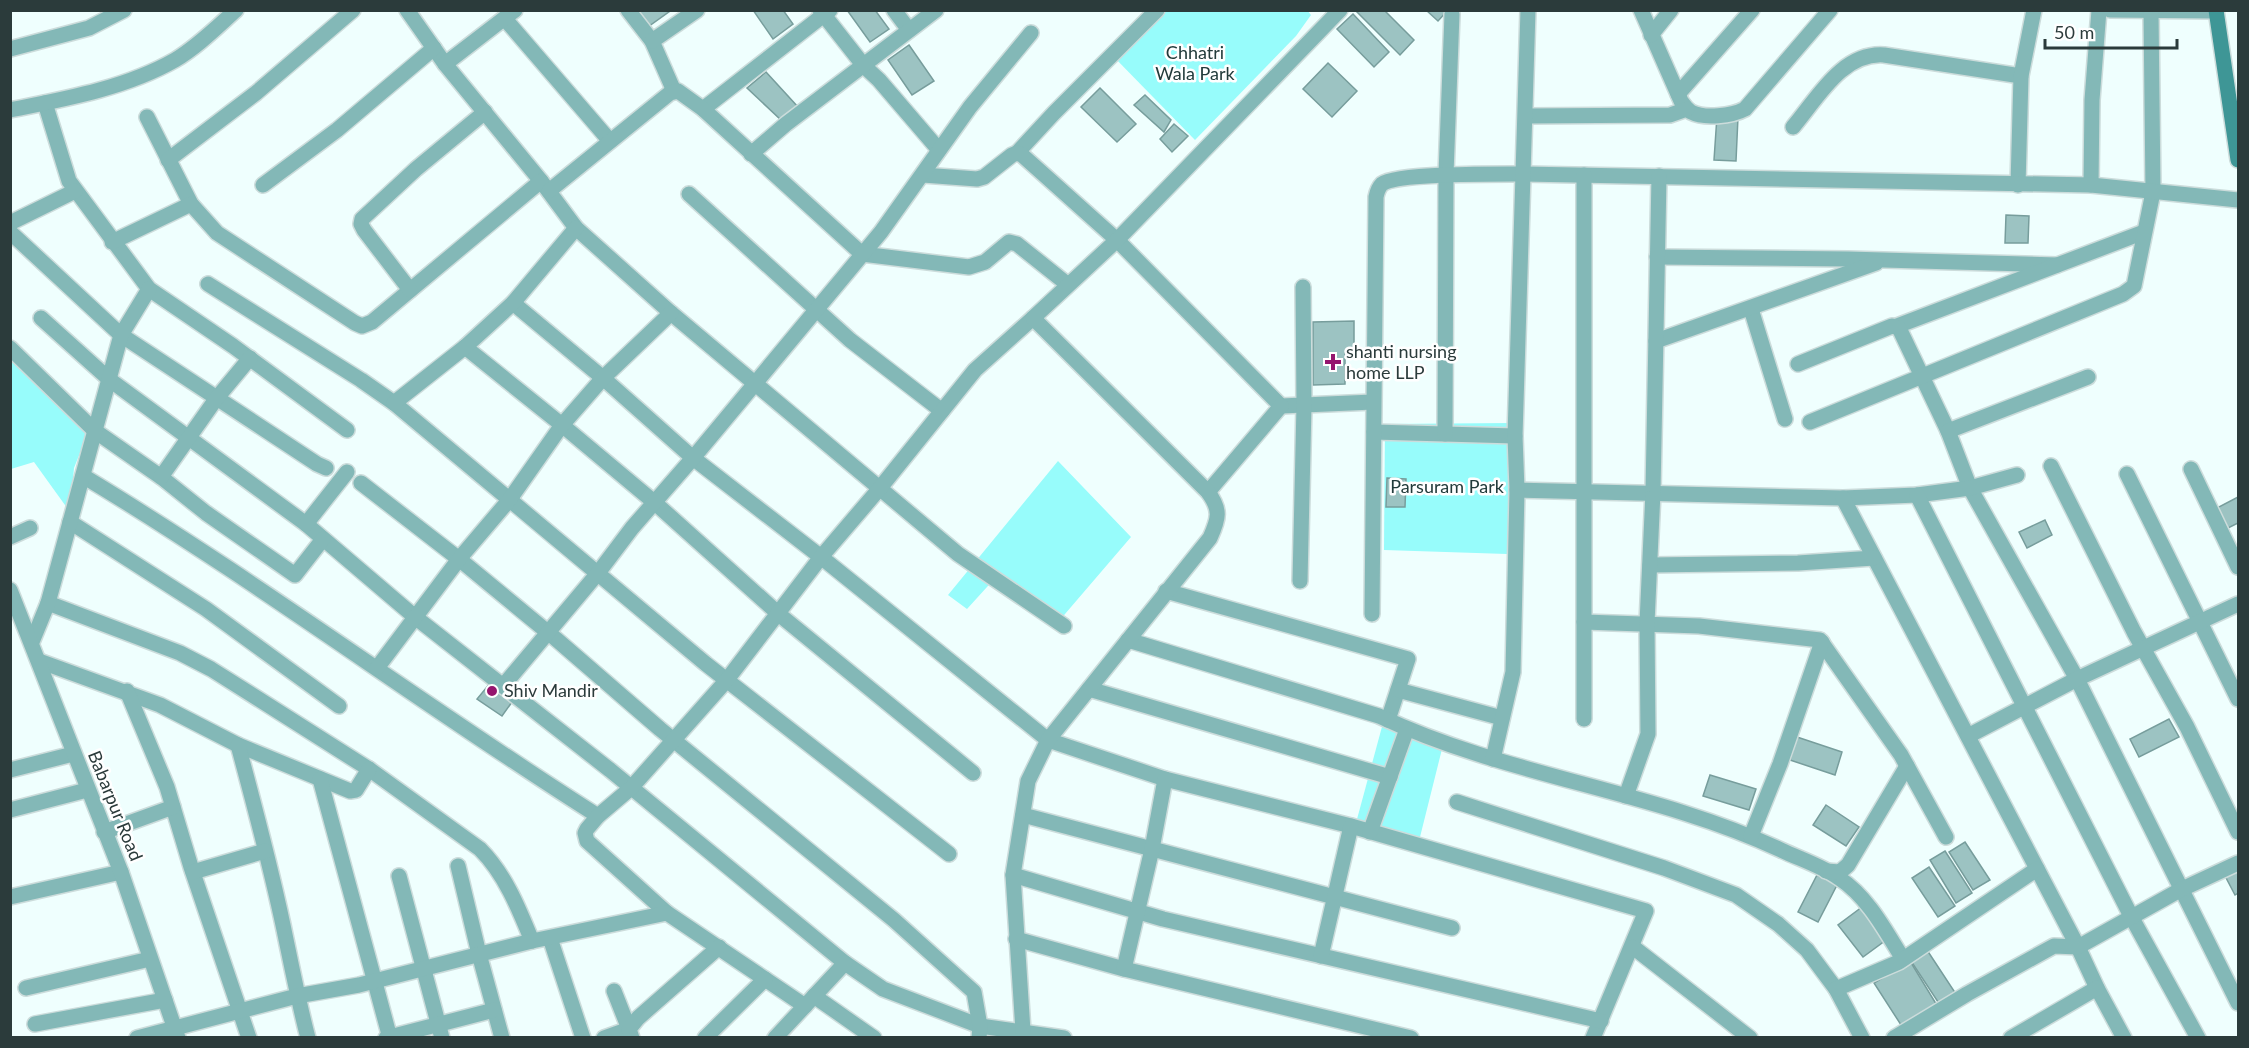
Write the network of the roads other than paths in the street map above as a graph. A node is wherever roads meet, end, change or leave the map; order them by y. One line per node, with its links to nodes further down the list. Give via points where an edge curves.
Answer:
1 (124, 10): 29 (street, via 89,28)
2 (236, 10): 35 (street, via 177,59 147,75)
3 (353, 10): 47 (street, via 256,93)
4 (407, 10): 28 (street)
5 (627, 10): 27 (street)
6 (697, 10): 27 (street)
7 (894, 10): 24 (street)
8 (936, 10): 24 (street)
9 (1157, 10): 45 (street)
10 (1340, 10): 67 (street)
11 (1528, 10): 40 (street)
12 (1641, 10): 26 (street)
13 (1671, 10): 26 (street)
14 (1752, 10): 34 (street)
15 (1830, 10): 37 (street, via 1745,110 1700,115)
16 (2034, 10): 32 (street)
17 (2099, 10): 56 (street)
18 (2110, 10): 21 (street)
19 (2216, 11): 21 (street); 48 (main road)
20 (825, 12): 31 (street); 36 (street)
21 (2151, 12): 59 (street)
22 (1452, 14): 49 (street)
23 (510, 15): 30 (street); 43 (street)
24 (909, 30): 31 (street)
25 (1031, 33): 44 (street)
26 (1651, 35): 34 (street)
27 (652, 41): 33 (street)
28 (434, 48): 30 (street); 54 (street, via 337,130)
29 (10, 49)
30 (445, 64): 39 (street)
31 (864, 66): 44 (street); 46 (street)
32 (2021, 76): 42 (street, via 1884,55 1862,56 1848,64); 55 (street)
33 (674, 91): 36 (street); 43 (street)
34 (1678, 94): 37 (street)
35 (45, 103): 38 (street); 58 (street, via 65,171)
36 (703, 109): 46 (street)
37 (1687, 109): 40 (street, via 1670,115)
38 (10, 110)
39 (485, 112): 57 (street); 77 (street, via 362,219 364,230)
40 (1526, 116): 50 (street)
41 (147, 117): 47 (street)
42 (1793, 127)
43 (610, 141): 57 (street)
44 (939, 150): 51 (street)
45 (1017, 153): 51 (street, via 977,179); 67 (street)
46 (751, 154): 69 (street)
47 (168, 160): 62 (street)
48 (2238, 160)
49 (1446, 174): 50 (street); 97 (street, via 1388,181 1377,190); 109 (street)
50 (1524, 174): 52 (street); 110 (street)
51 (923, 175): 69 (street)
52 (1584, 175): 53 (street); 125 (street)
53 (1659, 177): 55 (street); 70 (street)
54 (263, 185)
55 (2018, 185): 56 (street)
56 (2091, 185): 59 (street)
57 (545, 186): 64 (street); 77 (street)
58 (75, 191): 63 (street); 68 (street)
59 (2153, 192): 61 (street); 66 (street)
60 (689, 194): 79 (street)
61 (2238, 201)
62 (191, 204): 68 (street); 77 (street, via 237,248 362,326)
63 (10, 223)
64 (576, 228): 78 (street); 81 (street)
65 (10, 232): 85 (street)
66 (2144, 232): 72 (street); 91 (street, via 2136,280 2130,290)
67 (1117, 240): 74 (street); 100 (street)
68 (112, 242): 76 (street)
69 (862, 254): 74 (street, via 969,267 985,262 1009,242 1017,244); 79 (street)
70 (1657, 257): 71 (street); 86 (street)
71 (1885, 260): 72 (street); 80 (street)
72 (2057, 265): 84 (street)
73 (208, 284): 98 (street)
74 (1067, 284): 83 (street)
75 (1303, 287): 99 (street)
76 (149, 289): 85 (street); 89 (street)
77 (410, 290)
78 (513, 303): 87 (street); 93 (street)
79 (817, 308): 95 (street); 101 (street)
80 (1751, 309): 86 (street); 102 (street)
81 (671, 313): 93 (street); 95 (street)
82 (41, 318): 94 (street)
83 (1033, 318): 101 (street, via 975,370); 126 (street)
84 (1897, 326): 90 (street); 91 (street)
85 (121, 335): 94 (street); 96 (street)
86 (1656, 341): 127 (street)
87 (465, 347): 98 (street); 104 (street)
88 (11, 348): 106 (street)
89 (250, 358): 96 (street); 105 (street)
90 (1798, 364)
91 (1924, 377): 103 (street); 107 (street)
92 (2088, 377): 107 (street)
93 (603, 378): 104 (street); 112 (street)
94 (110, 380): 106 (street); 111 (street)
95 (755, 383): 112 (street); 122 (street)
96 (216, 399): 111 (street); 114 (street)
97 (1373, 402): 99 (street); 108 (street)
98 (394, 403): 130 (street)
99 (1304, 405): 100 (street); 143 (street)
100 (1281, 406): 126 (street)
101 (942, 411): 122 (street)
102 (1785, 419)
103 (1810, 422)
104 (562, 425): 130 (street); 131 (street)
105 (347, 430)
106 (95, 431): 119 (street); 120 (street)
107 (1948, 431): 123 (street)
108 (1374, 432): 109 (street); 149 (street)
109 (1445, 434): 110 (street)
110 (1515, 436): 124 (street)
111 (188, 438): 120 (street); 133 (street)
112 (693, 459): 131 (street); 137 (street)
113 (2051, 466): 159 (street)
114 (326, 468)
115 (2191, 469): 141 (street)
116 (346, 472): 133 (street)
117 (2127, 474): 152 (street)
118 (2017, 475): 123 (street)
119 (83, 476): 132 (street); 161 (street, via 160,522)
120 (160, 477): 136 (street, via 295,575)
121 (361, 483): 139 (street)
122 (880, 488): 137 (street); 154 (street, via 958,554)
123 (1970, 488): 128 (street); 162 (street)
124 (1516, 490): 125 (street); 171 (street, via 1513,672)
125 (1585, 491): 127 (street); 151 (street)
126 (1208, 492): 145 (street, via 1216,504 1215,528)
127 (1653, 492): 129 (street); 140 (street)
128 (1917, 495): 129 (street); 170 (street)
129 (1843, 498): 138 (street)
130 (510, 499): 139 (street); 142 (street)
131 (654, 502): 142 (street); 148 (street)
132 (70, 522): 146 (street); 169 (street, via 206,609)
133 (306, 524): 136 (street)
134 (30, 528): 135 (street)
135 (10, 537)
136 (323, 539): 150 (street)
137 (821, 557): 148 (street); 177 (street)
138 (1874, 558): 140 (street); 175 (street)
139 (459, 559): 150 (street); 155 (street)
140 (1650, 565): 153 (street)
141 (2238, 567)
142 (598, 573): 155 (street); 163 (street)
143 (1300, 581)
144 (10, 590): 157 (street, Babarpur Road)
145 (1166, 591): 156 (street); 166 (street, via 1408,659)
146 (48, 603): 157 (street); 182 (street, via 180,653 211,669)
147 (2238, 604): 152 (street)
148 (778, 614): 163 (street); 184 (street)
149 (1372, 614)
150 (415, 618): 161 (street); 164 (street)
151 (1584, 622): 153 (street); 172 (street)
152 (2200, 622): 159 (street); 168 (street)
153 (1647, 623): 158 (street); 190 (street, via 1648,734)
154 (1064, 626)
155 (549, 633): 164 (street); 176 (street)
156 (1128, 640): 165 (street); 173 (street)
157 (32, 642): 160 (street, Babarpur Road)
158 (1822, 642): 181 (street); 200 (street)
159 (2143, 648): 162 (street); 199 (street)
160 (39, 661): 167 (street); 179 (street, Babarpur Road)
161 (376, 668): 195 (street)
162 (2077, 680): 170 (street); 213 (street)
163 (726, 681): 176 (street); 204 (street)
164 (504, 686): 188 (street)
165 (1089, 689): 177 (street); 185 (street)
166 (1398, 690): 171 (street); 173 (street)
167 (127, 691): 178 (street); 192 (street)
168 (2238, 699)
169 (339, 706)
170 (2024, 707): 175 (street); 218 (street)
171 (1502, 718): 180 (street)
172 (1584, 719)
173 (1388, 720): 174 (street)
174 (1407, 729): 180 (street); 185 (street)
175 (1968, 736): 207 (street)
176 (675, 740): 188 (street); 249 (street, via 894,920 974,992)
177 (1048, 740): 187 (street); 194 (street, via 1028,781)
178 (238, 745): 186 (street); 203 (street)
179 (74, 754): 183 (street); 189 (street, Babarpur Road)
180 (1493, 759): 190 (street)
181 (1907, 766): 201 (street); 208 (street, via 1848,865 1840,872)
182 (369, 769): 186 (street, via 353,792); 222 (street, via 492,861 518,905)
183 (10, 770)
184 (973, 773)
185 (1390, 777): 198 (street)
186 (320, 779): 234 (street)
187 (1165, 779): 196 (street); 202 (street)
188 (631, 788): 195 (street); 230 (street)
189 (87, 790): 193 (street); 197 (street, Babarpur Road)
190 (1626, 796): 200 (street)
191 (1458, 802): 236 (street, via 1664,868 1736,896 1778,924 1807,950)
192 (173, 807): 197 (street); 210 (street)
193 (10, 810)
194 (1023, 815): 202 (street); 211 (street)
195 (598, 816): 217 (street, via 585,833 587,841)
196 (1351, 826): 198 (street); 214 (street)
197 (104, 832): 209 (street, Babarpur Road)
198 (1370, 832): 224 (street, via 1646,911)
199 (2238, 832)
200 (1751, 836): 208 (street)
201 (1946, 837)
202 (1152, 849): 214 (street); 216 (street)
203 (266, 851): 210 (street); 239 (street)
204 (949, 855)
205 (2238, 863): 213 (street)
206 (458, 866): 226 (street)
207 (2037, 869): 225 (street); 229 (street)
208 (1826, 871): 229 (street, via 1861,896)
209 (121, 872): 215 (street); 228 (street, Babarpur Road)
210 (193, 872): 243 (street)
211 (1013, 875): 216 (street); 221 (street)
212 (399, 876): 231 (street)
213 (2180, 890): 218 (street); 242 (street)
214 (1334, 896): 219 (street); 227 (street)
215 (10, 897)
216 (1137, 912): 227 (street); 232 (street)
217 (666, 913): 220 (street); 223 (street)
218 (2132, 918): 225 (street); 271 (street)
219 (1452, 928)
220 (550, 938): 222 (street); 260 (street)
221 (1017, 939): 232 (street); 248 (street)
222 (532, 941): 226 (street)
223 (719, 947): 233 (street); 251 (street)
224 (1633, 947): 245 (street); 267 (street)
225 (2079, 947): 237 (street); 268 (street, via 2054,946)
226 (479, 954): 231 (street); 244 (street)
227 (1321, 956): 245 (street)
228 (150, 958): 235 (street); 240 (street, Babarpur Road)
229 (1903, 959): 236 (street)
230 (845, 963): 241 (street); 249 (street, via 883,989)
231 (423, 968): 234 (street); 247 (street)
232 (1124, 969): 266 (street)
233 (765, 979): 241 (street); 262 (street)
234 (375, 981): 239 (street); 254 (street)
235 (26, 988)
236 (1836, 988): 252 (street)
237 (2097, 988): 269 (street); 270 (street)
238 (615, 991): 251 (street)
239 (297, 996): 243 (street); 258 (street)
240 (165, 999): 246 (street); 250 (street, Babarpur Road)
241 (809, 1001): 263 (street); 264 (street)
242 (2238, 1003)
243 (240, 1010): 250 (street); 257 (street)
244 (494, 1010): 247 (street); 259 (street)
245 (1601, 1021): 255 (street)
246 (35, 1024)
247 (440, 1031): 254 (street)
248 (1023, 1031): 249 (street); 253 (street)
249 (980, 1032)
250 (177, 1033): 256 (street)
251 (630, 1033): 261 (street)
252 (1857, 1035)
253 (1042, 1036): 265 (street)
254 (389, 1037)
255 (1594, 1037)
256 (137, 1038)
257 (249, 1038)
258 (308, 1038)
259 (502, 1038)
260 (583, 1038)
261 (604, 1038)
262 (705, 1038)
263 (776, 1038)
264 (874, 1038)
265 (1064, 1038)
266 (1411, 1038)
267 (1750, 1038)
268 (1894, 1038)
269 (2011, 1038)
270 (2124, 1038)
271 (2198, 1038)

